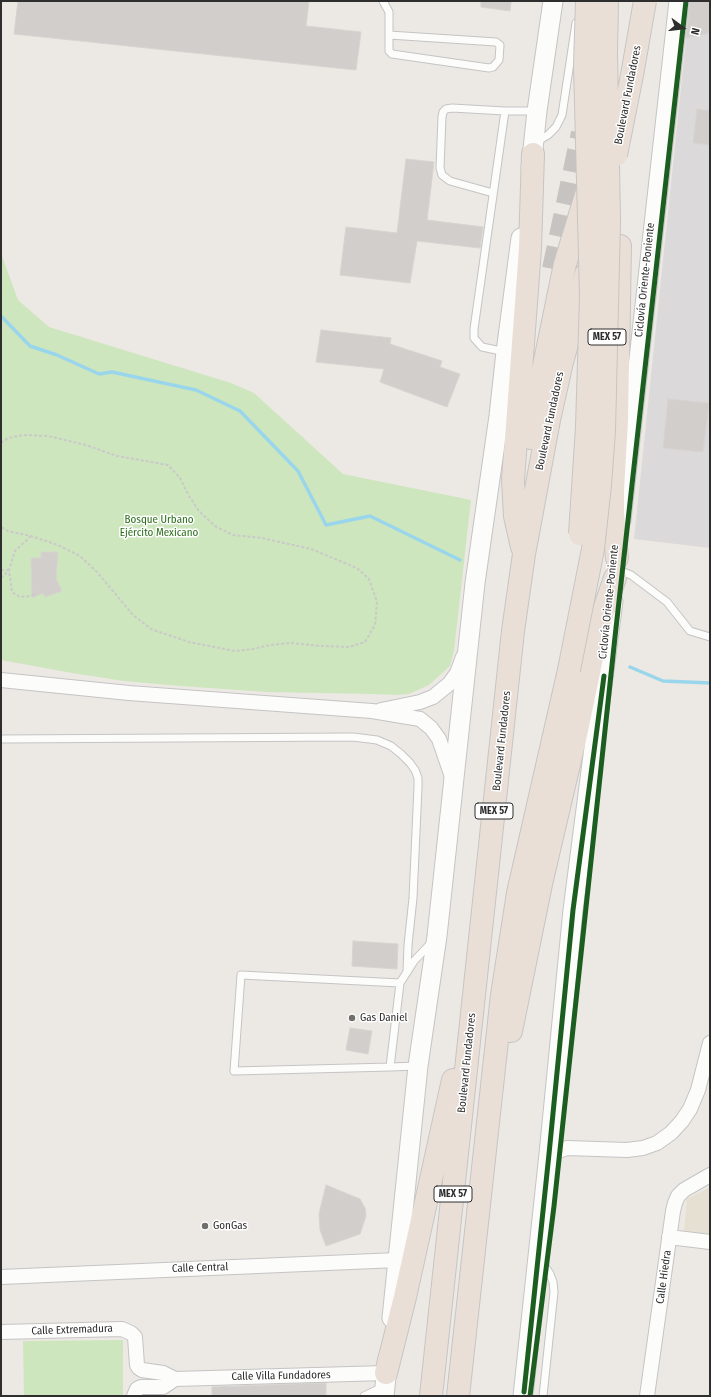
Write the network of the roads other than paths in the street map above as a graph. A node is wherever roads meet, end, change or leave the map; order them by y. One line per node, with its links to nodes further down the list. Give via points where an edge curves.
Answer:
1 (383, 1): 8 (lane, via 389,12)
2 (553, 1): 10 (main road)
3 (607, 1): 21 (highway, Boulevard Fundadores / MEX 57, bridge, via 609,221 604,431 593,549)
4 (635, 1): 16 (highway, bridge, via 600,149 565,264 540,385)
5 (645, 1): 17 (highway, Boulevard Fundadores / MEX 57, bridge, via 620,140 562,362)
6 (679, 1): 18 (main road)
7 (582, 8): 11 (lane, via 562,114 556,127); 21 (highway, bridge, via 591,296 581,531)
8 (389, 35): 8 (lane, via 389,51 394,55 489,68 493,68 499,60 500,45 496,42)
9 (505, 111): 10 (lane); 12 (lane); 12 (lane, via 452,108 446,109 442,117 442,175 450,181)
10 (537, 111): 11 (main road)
11 (534, 149): 15 (main road); 17 (highway, via 530,248 513,480 515,516)
12 (493, 193): 15 (lane, via 474,338 482,347)
13 (620, 246): 18 (highway, via 613,490)
14 (553, 269): 16 (highway, via 542,316 526,419 519,487)
15 (506, 352): 20 (main road)
16 (522, 510): 17 (highway)
17 (524, 554): 29 (highway, Boulevard Fundadores / MEX 57)
18 (616, 568): 19 (lane, via 631,575 667,602 690,631); 21 (highway, via 605,624)
19 (710, 637)
20 (469, 638): 23 (street, via 457,673 449,684 433,697); 25 (main road)
21 (587, 674): 33 (main road, via 573,910); 40 (highway, Boulevard Fundadores / MEX 57, via 518,892 502,994)
22 (1, 680): 23 (street, via 129,694)
23 (372, 711): 25 (street, via 420,719 431,728 439,739)
24 (1, 739): 27 (lane, via 353,737 377,740 391,746 410,763 415,770 418,783)
25 (453, 781): 26 (main road)
26 (437, 936): 27 (lane); 31 (main road)
27 (407, 972): 28 (lane)
28 (400, 983): 32 (lane); 32 (lane, via 241,975 234,1071)
29 (475, 991): 44 (highway, via 461,1042); 47 (highway, Boulevard Fundadores / MEX 57)
30 (710, 1043): 33 (street, via 698,1090 690,1109 671,1133 657,1143 627,1150 567,1148)
31 (418, 1066): 32 (lane); 38 (main road)
32 (390, 1067)
33 (549, 1154): 37 (main road)
34 (710, 1175): 35 (street, Calle Hiedra, via 678,1196)
35 (669, 1237): 36 (street); 52 (street, Calle Hiedra)
36 (710, 1242)
37 (538, 1258): 50 (main road); 51 (lane, via 550,1274 554,1292)
38 (398, 1260): 39 (street, Calle Central); 44 (main road)
39 (1, 1277)
40 (466, 1330): 48 (highway, Boulevard Fundadores / MEX 57); 49 (highway)
41 (1, 1332): 42 (street, Calle Extremadura, via 122,1329 135,1337 137,1365)
42 (142, 1370): 43 (street, Calle Villa Fundadores, via 163,1373)
43 (175, 1379): 44 (street, Calle Villa Fundadores); 45 (street, Calle Villa Fundadores, via 163,1387)
44 (385, 1385): 46 (lane)
45 (136, 1392)
46 (364, 1396)
47 (431, 1396)
48 (458, 1396)
49 (473, 1396)
50 (523, 1396)
51 (543, 1396)
52 (647, 1396)

